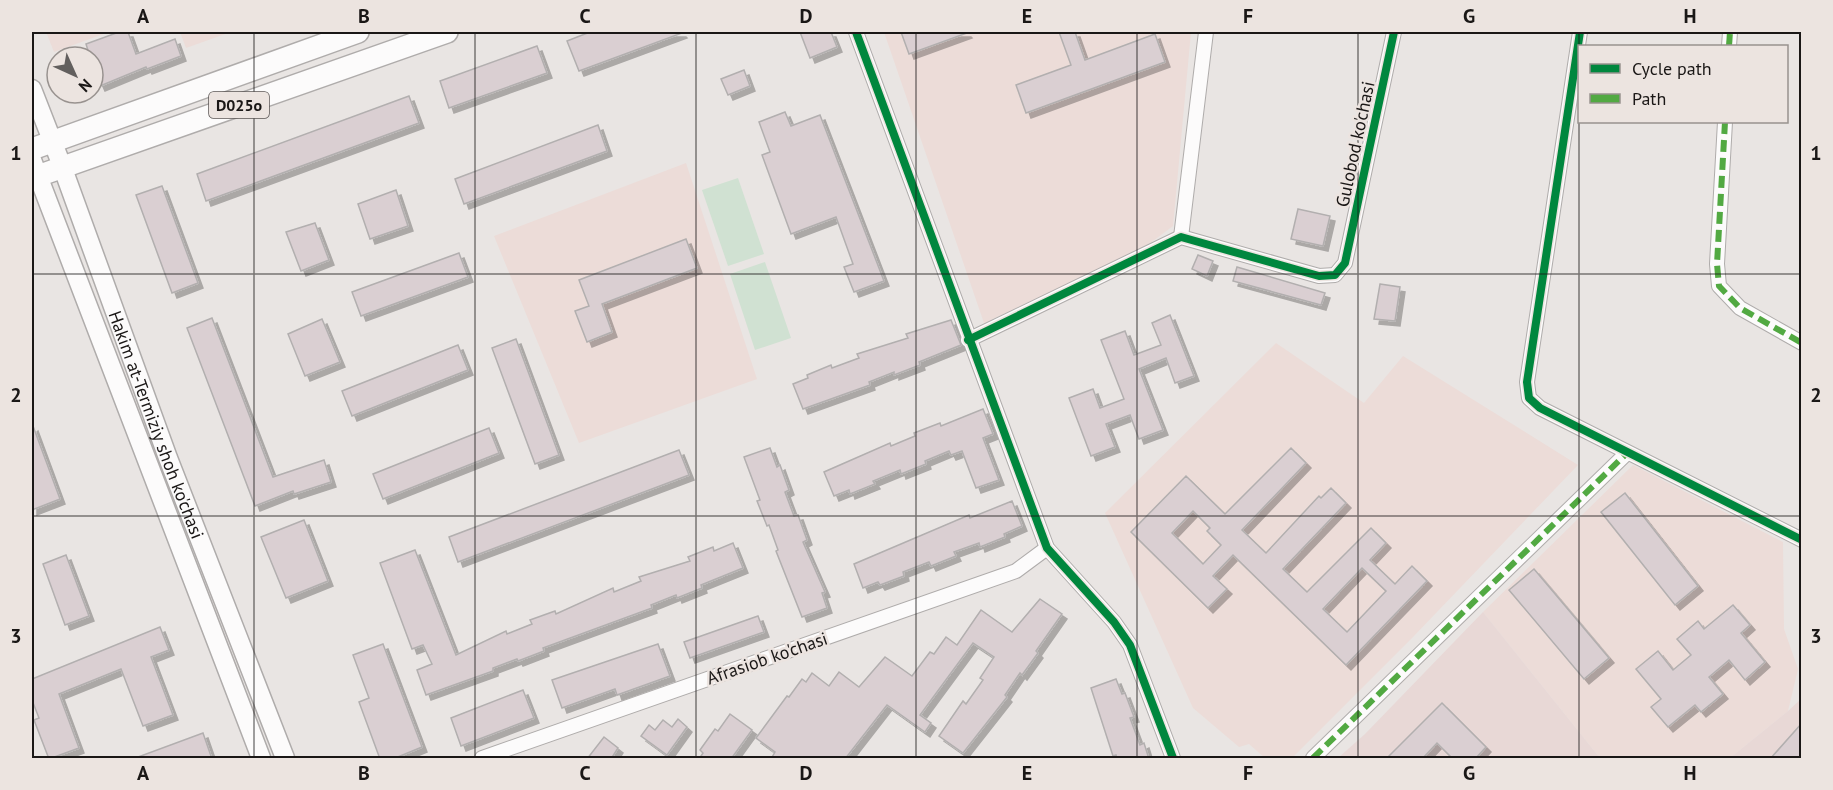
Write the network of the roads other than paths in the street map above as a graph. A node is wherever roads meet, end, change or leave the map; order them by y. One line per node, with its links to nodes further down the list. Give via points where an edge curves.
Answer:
1 (358, 32): 9 (main road)
2 (442, 32): 11 (main road, D025o)
3 (856, 32): 14 (street)
4 (1206, 32): 13 (street)
5 (1394, 32): 13 (street, Gulobod ko'chasi, via 1345,263 1335,275 1319,276)
6 (1578, 45): 16 (street, via 1527,382 1529,398 1540,408)
7 (32, 89): 9 (main road, Hakim at-Termiziy shoh ko'chasi)
8 (1725, 123): 15 (street, via 1719,286 1740,308)
9 (51, 141): 10 (main road); 11 (main road, Hakim at-Termiziy shoh ko'chasi)
10 (32, 149)
11 (63, 166): 12 (main road, D025o); 20 (main road, Hakim at-Termiziy shoh ko'chasi, via 168,458)
12 (34, 172): 19 (main road, Hakim at-Termiziy shoh ko'chasi)
13 (1181, 237): 14 (street)
14 (968, 340): 18 (street)
15 (1802, 343)
16 (1627, 453): 17 (street); 23 (street)
17 (1802, 540)
18 (1047, 548): 21 (street, Afrasiob ko'chasi, via 1016,571); 22 (street, via 1130,645)
19 (261, 759)
20 (285, 759)
21 (482, 759)
22 (1173, 759)
23 (1313, 759)

